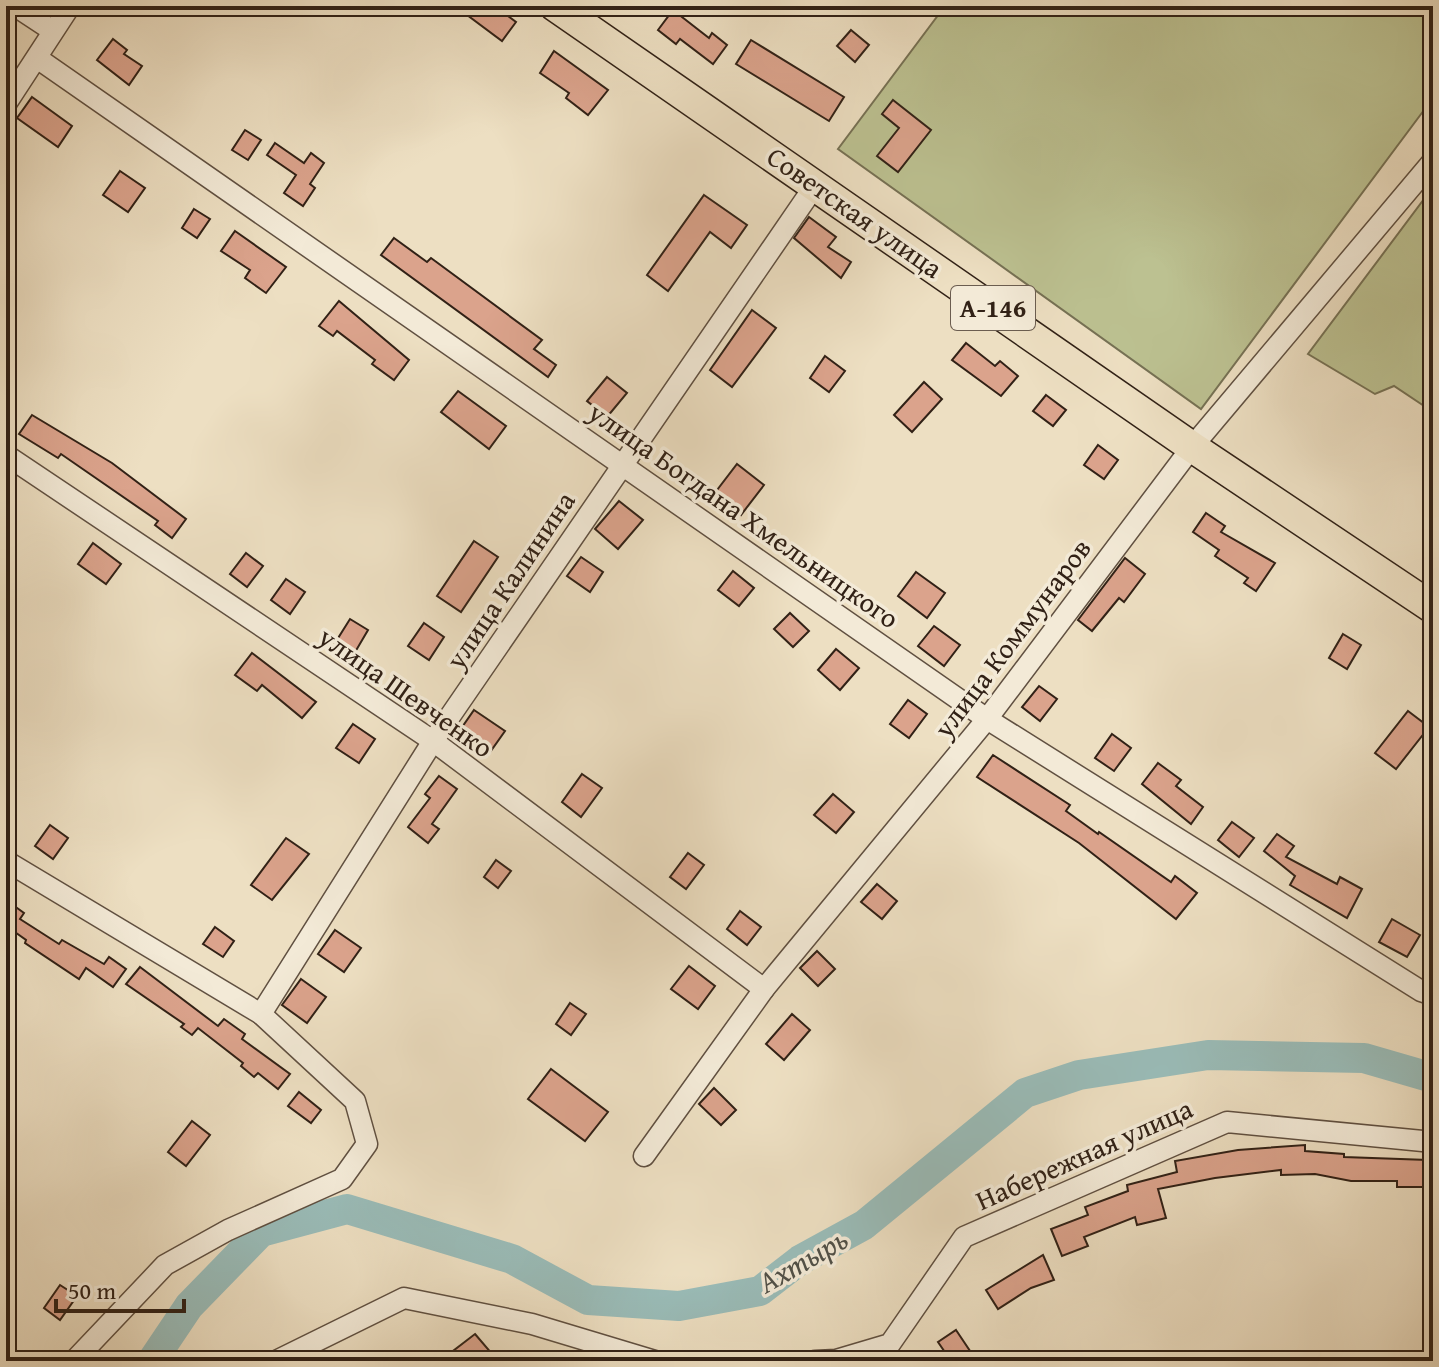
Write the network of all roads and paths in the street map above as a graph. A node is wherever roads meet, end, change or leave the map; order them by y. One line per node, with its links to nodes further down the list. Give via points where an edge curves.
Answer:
1 (15, 6): 4 (street)
2 (70, 6): 4 (street)
3 (555, 6): 8 (highway, Советская улица / А-146)
4 (53, 31): 5 (street)
5 (37, 58): 6 (street); 11 (street, улица Богдана Хмельницкого)
6 (6, 104)
7 (1433, 161): 9 (street, улица Коммунаров)
8 (816, 184): 9 (highway, Советская улица / А-146); 11 (street, улица Калинина)
9 (1192, 447): 12 (highway, Советская улица / А-146); 13 (street, улица Коммунаров)
10 (6, 455): 14 (street, улица Шевченко)
11 (623, 463): 13 (street, улица Богдана Хмельницкого); 14 (street, улица Калинина)
12 (1433, 608)
13 (987, 719): 16 (street, улица Коммунаров); 17 (street, улица Богдана Хмельницкого)
14 (433, 741): 16 (street, улица Шевченко); 18 (street, улица Калинина)
15 (6, 861): 18 (street)
16 (764, 989): 20 (street, улица Коммунаров)
17 (1433, 995)
18 (261, 1014): 22 (street, via 355,1101 367,1144 342,1179 165,1265)
19 (1433, 1142): 21 (street, Набережная улица, via 1227,1122 964,1237)
20 (644, 1156)
21 (894, 1353): 25 (street, Набережная улица)
22 (74, 1361)
23 (276, 1361): 24 (street, via 404,1298 532,1324)
24 (655, 1361)
25 (815, 1361)

